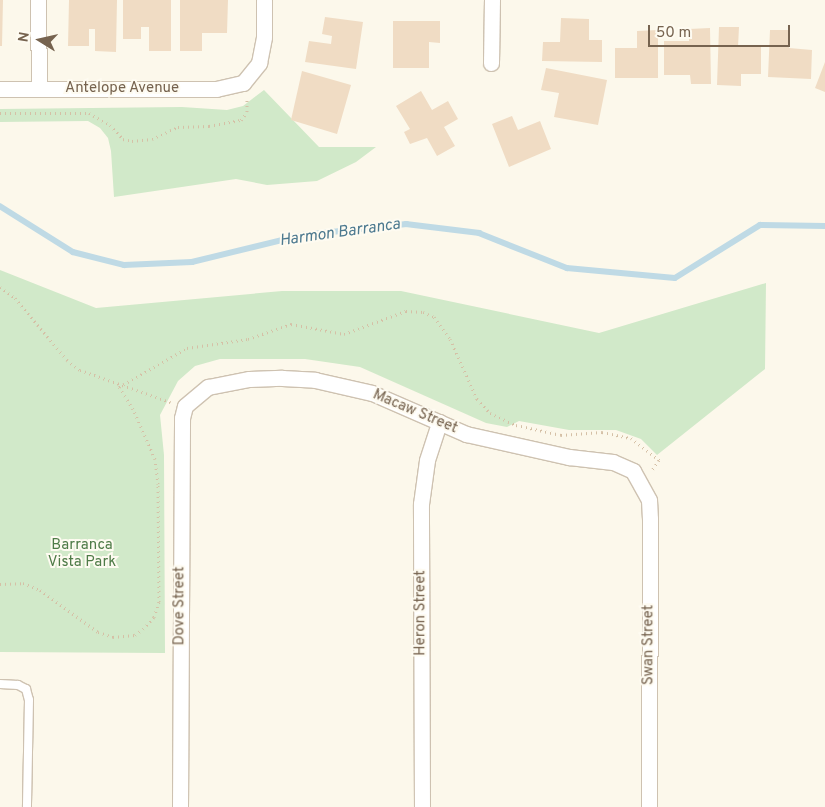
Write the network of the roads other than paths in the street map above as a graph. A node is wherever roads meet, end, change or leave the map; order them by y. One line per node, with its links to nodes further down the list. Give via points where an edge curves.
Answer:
1 (38, 0): 6 (street)
2 (264, 0): 6 (street, Antelope Avenue, via 264,37 259,63 243,83 216,89)
3 (492, 0): 4 (street)
4 (491, 63)
5 (0, 89): 6 (street, Antelope Avenue)
6 (39, 89)
7 (185, 406): 8 (street, Macaw Street, via 208,387 249,379 315,380 372,393); 12 (street, Dove Street, via 180,432)
8 (439, 422): 9 (street, Macaw Street, via 466,434 569,457 613,462 633,471); 13 (street, Heron Street, via 427,460 421,504)
9 (642, 484): 14 (street, Swan Street, via 649,500 650,519)
10 (0, 684): 11 (lane, via 26,689 29,700)
11 (27, 807)
12 (180, 807)
13 (422, 807)
14 (649, 807)

